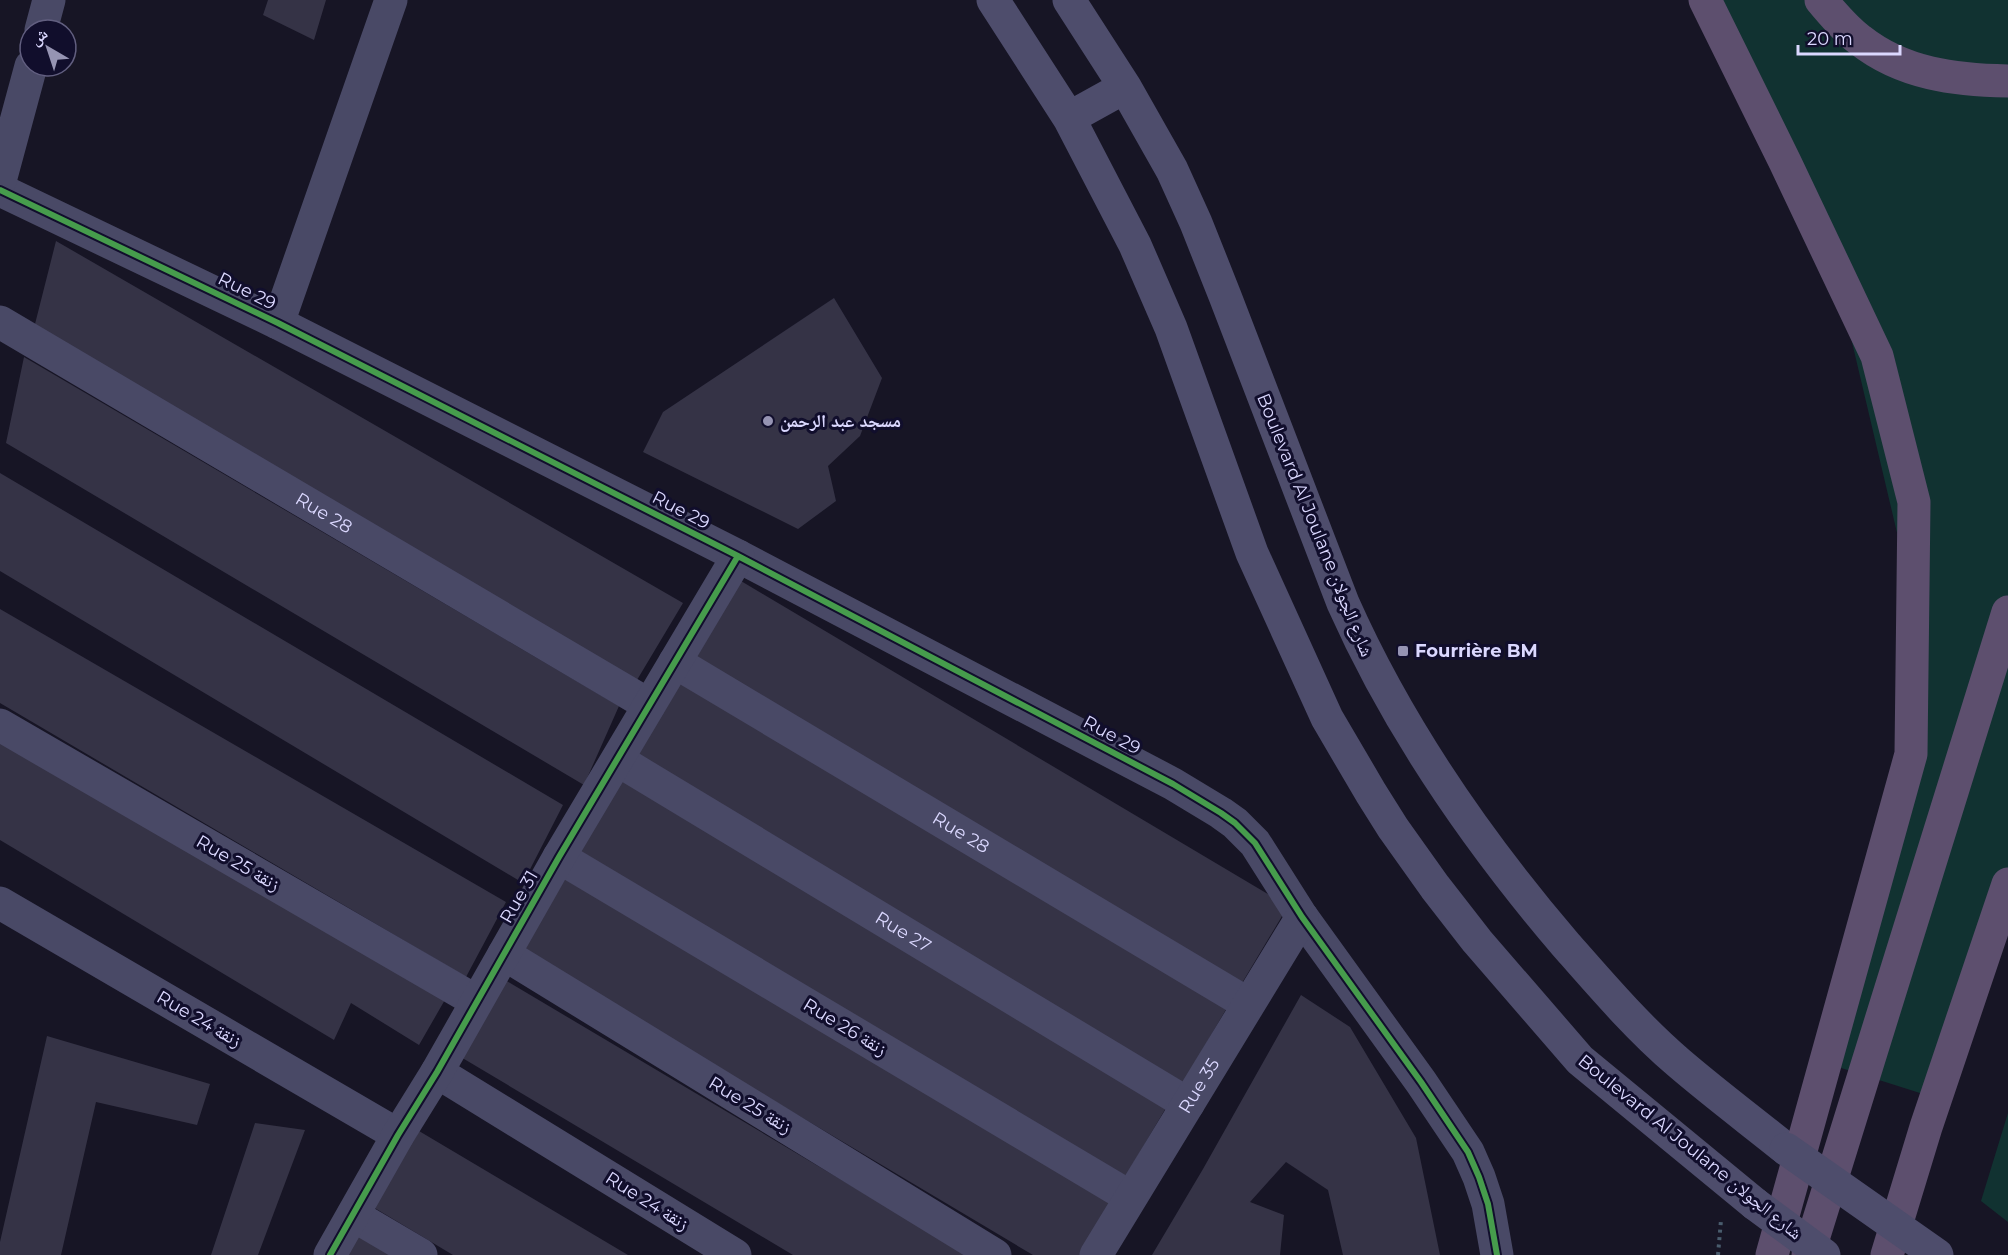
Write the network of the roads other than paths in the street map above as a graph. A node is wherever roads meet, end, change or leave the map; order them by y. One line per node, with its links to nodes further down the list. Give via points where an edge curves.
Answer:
1 (49, 0): 8 (street)
2 (391, 0): 17 (street)
3 (993, 0): 12 (main road, Boulevard Al Joulane شارع الجولان)
4 (1069, 0): 11 (main road, Boulevard Al Joulane شارع الجولان)
5 (1706, 0): 13 (highway)
6 (1728, 0): 13 (highway)
7 (1821, 0): 10 (highway, via 1860,40 1915,69 1942,77)
8 (44, 18)
9 (28, 78): 14 (street)
10 (2008, 81)
11 (1125, 87): 12 (main road); 46 (main road, Boulevard Al Joulane شارع الجولان, bridge, via 1172,170 1196,223 1343,603 1421,752 1552,928 1678,1063 1786,1149)
12 (1069, 117): 44 (main road, Boulevard Al Joulane شارع الجولان, bridge, via 1116,205 1171,328 1252,553 1284,626 1327,718 1371,793 1429,879 1580,1060 1755,1204)
13 (1785, 162): 42 (highway, via 1877,356 1914,502 1911,754)
14 (0, 181)
15 (0, 190): 17 (street, Rue 29)
16 (0, 322): 21 (street, Rue 28)
17 (278, 323): 18 (street, Rue 29)
18 (738, 556): 20 (street, Rue 31); 27 (street, Rue 29, via 1173,784 1221,813 1255,843)
19 (2008, 612): 43 (highway)
20 (675, 662): 21 (street, Rue 31); 30 (street, Rue 28)
21 (649, 705): 23 (street, Rue 31)
22 (0, 725): 29 (street, Rue 25 زنقة)
23 (618, 760): 24 (street, Rue 31); 32 (street, Rue 27)
24 (559, 857): 28 (street, Rue 31); 34 (street, Rue 26 زنقة)
25 (2008, 884): 45 (highway)
26 (0, 903): 33 (street, Rue 24 زنقة)
27 (1302, 917): 30 (street, Rue 35); 41 (street, Rue 29, via 1468,1152 1488,1204)
28 (504, 954): 29 (street, Rue 31); 39 (street, Rue 25 زنقة)
29 (476, 1001): 31 (street, Rue 31)
30 (1248, 1004): 32 (street, Rue 35)
31 (437, 1072): 33 (street, Rue 31); 38 (street, Rue 24 زنقة)
32 (1188, 1104): 34 (street, Rue 35)
33 (398, 1134): 35 (street, Rue 31)
34 (1130, 1197): 40 (street, Rue 35)
35 (353, 1215): 36 (street, Rue 31); 37 (street)
36 (330, 1255)
37 (421, 1255)
38 (735, 1255)
39 (995, 1255)
40 (1096, 1255)
41 (1497, 1255)
42 (1772, 1255)
43 (1808, 1255)
44 (1824, 1255)
45 (1887, 1255)
46 (1937, 1255)

